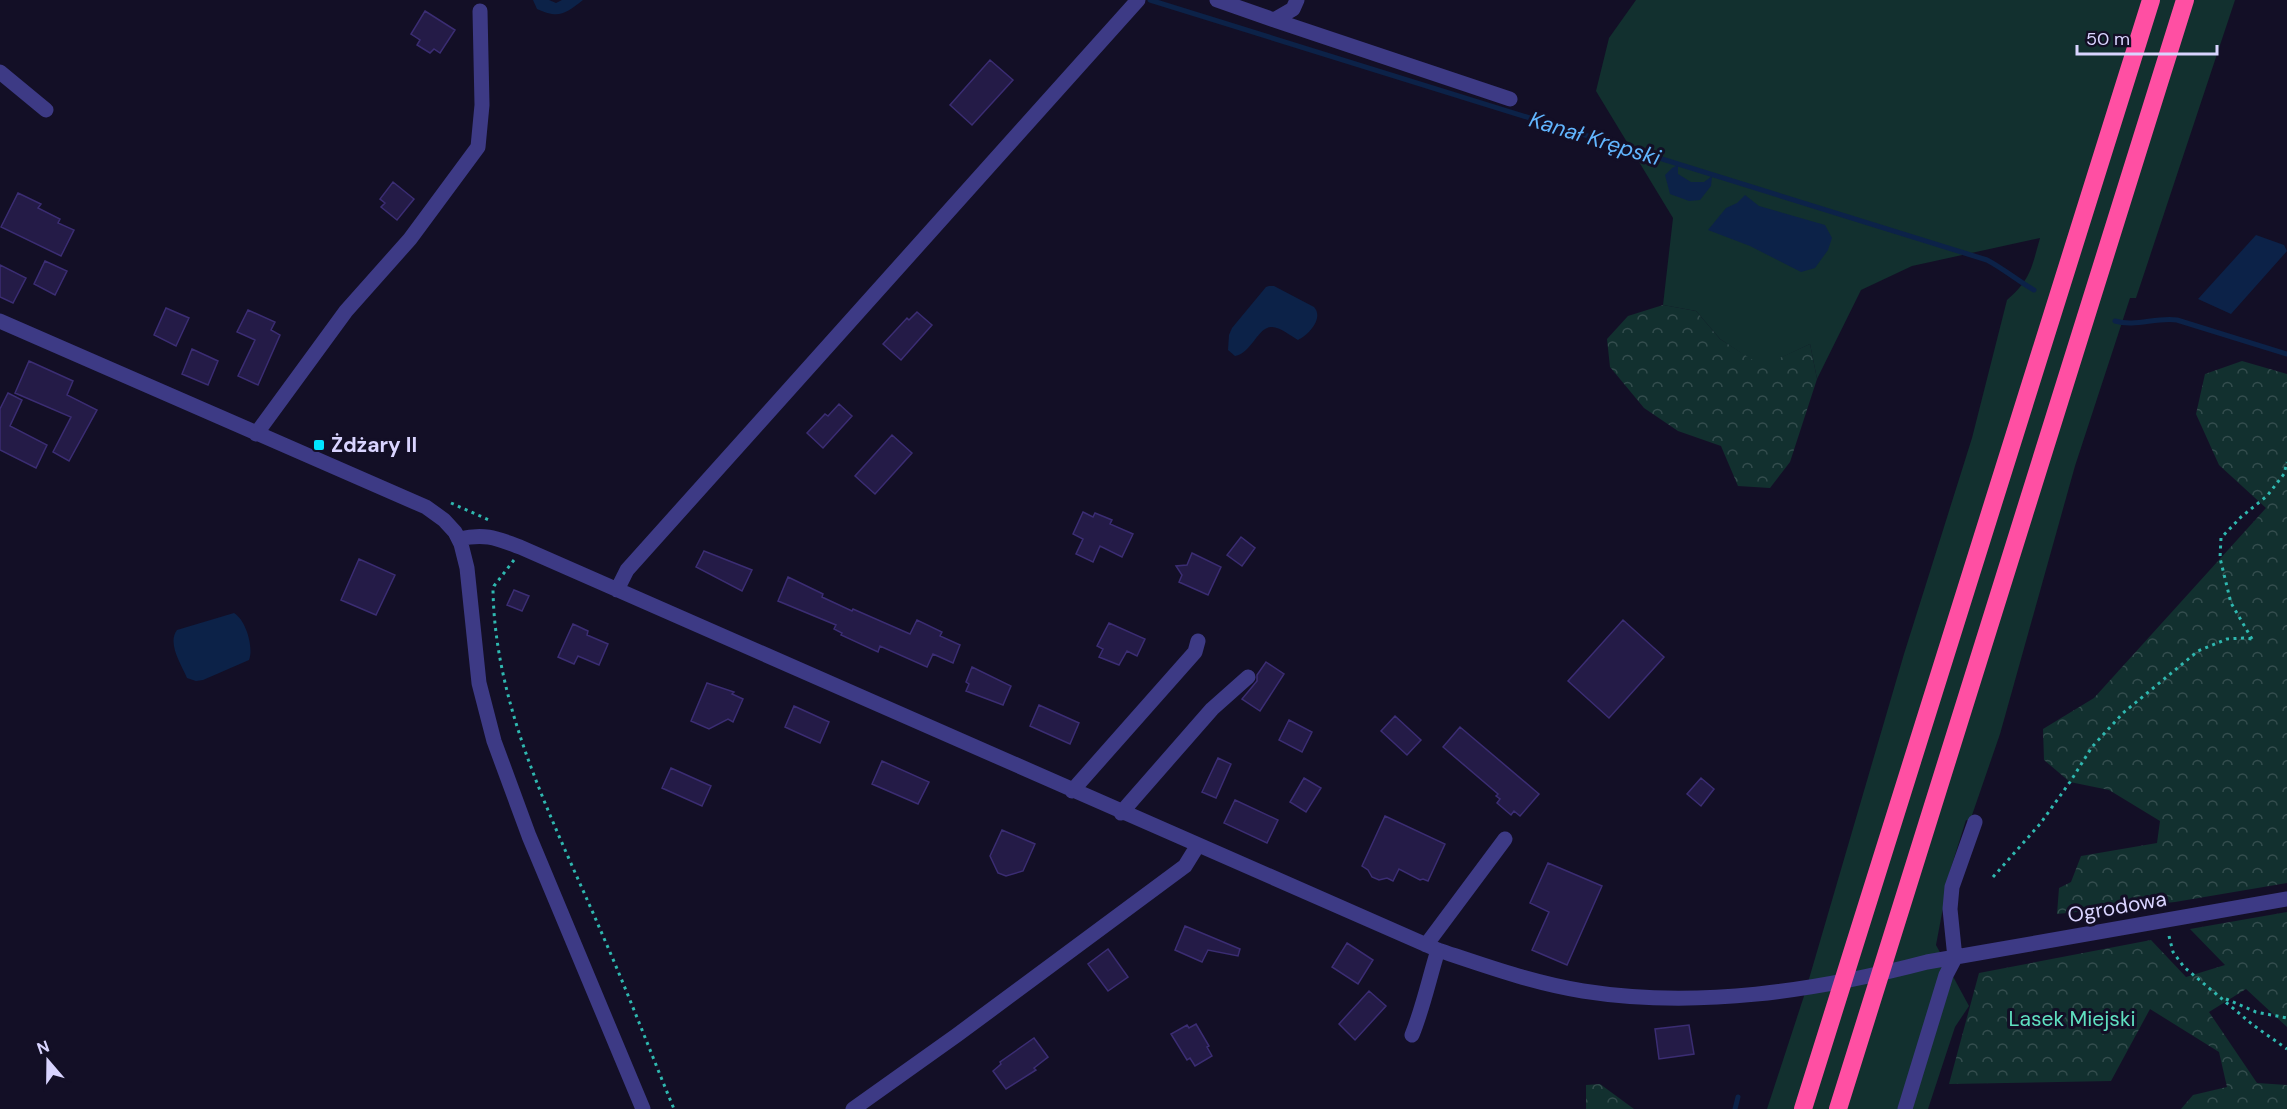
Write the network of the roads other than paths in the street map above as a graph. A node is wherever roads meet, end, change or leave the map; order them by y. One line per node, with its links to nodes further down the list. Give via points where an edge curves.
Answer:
1 (1138, 0): 14 (street, via 627,570)
2 (1217, 0): 7 (street)
3 (1297, 0): 7 (street, via 1293,9)
4 (2151, 0): 26 (highway)
5 (2185, 0): 25 (highway)
6 (480, 11): 12 (street, via 483,105 478,147 410,239 346,311)
7 (1274, 20): 9 (street)
8 (0, 72): 10 (street)
9 (1510, 99)
10 (46, 110)
11 (0, 321): 12 (street)
12 (256, 434): 13 (street, via 426,507 444,520)
13 (459, 539): 14 (street, Ogrodowa, via 489,536); 28 (street, via 468,576 479,683 494,741 529,836)
14 (617, 590): 17 (street, Ogrodowa)
15 (1197, 641): 17 (street, via 1195,652)
16 (1248, 677): 18 (street, via 1212,709)
17 (1072, 791): 18 (street, Ogrodowa)
18 (1122, 813): 21 (street, Ogrodowa)
19 (1975, 822): 24 (street, via 1951,896)
20 (1505, 838): 23 (street)
21 (1198, 845): 23 (street, Ogrodowa); 29 (street, via 1185,866)
22 (2287, 899): 24 (street, Ogrodowa)
23 (1432, 948): 26 (street, Ogrodowa, via 1541,983 1615,996 1683,999); 27 (street, via 1421,1012)
24 (1955, 958): 25 (street, Ogrodowa); 32 (street, via 1946,975)
25 (1880, 974): 26 (street, Ogrodowa); 31 (highway)
26 (1843, 981): 30 (highway)
27 (1412, 1035)
28 (643, 1109)
29 (854, 1109)
30 (1803, 1109)
31 (1838, 1109)
32 (1905, 1109)

